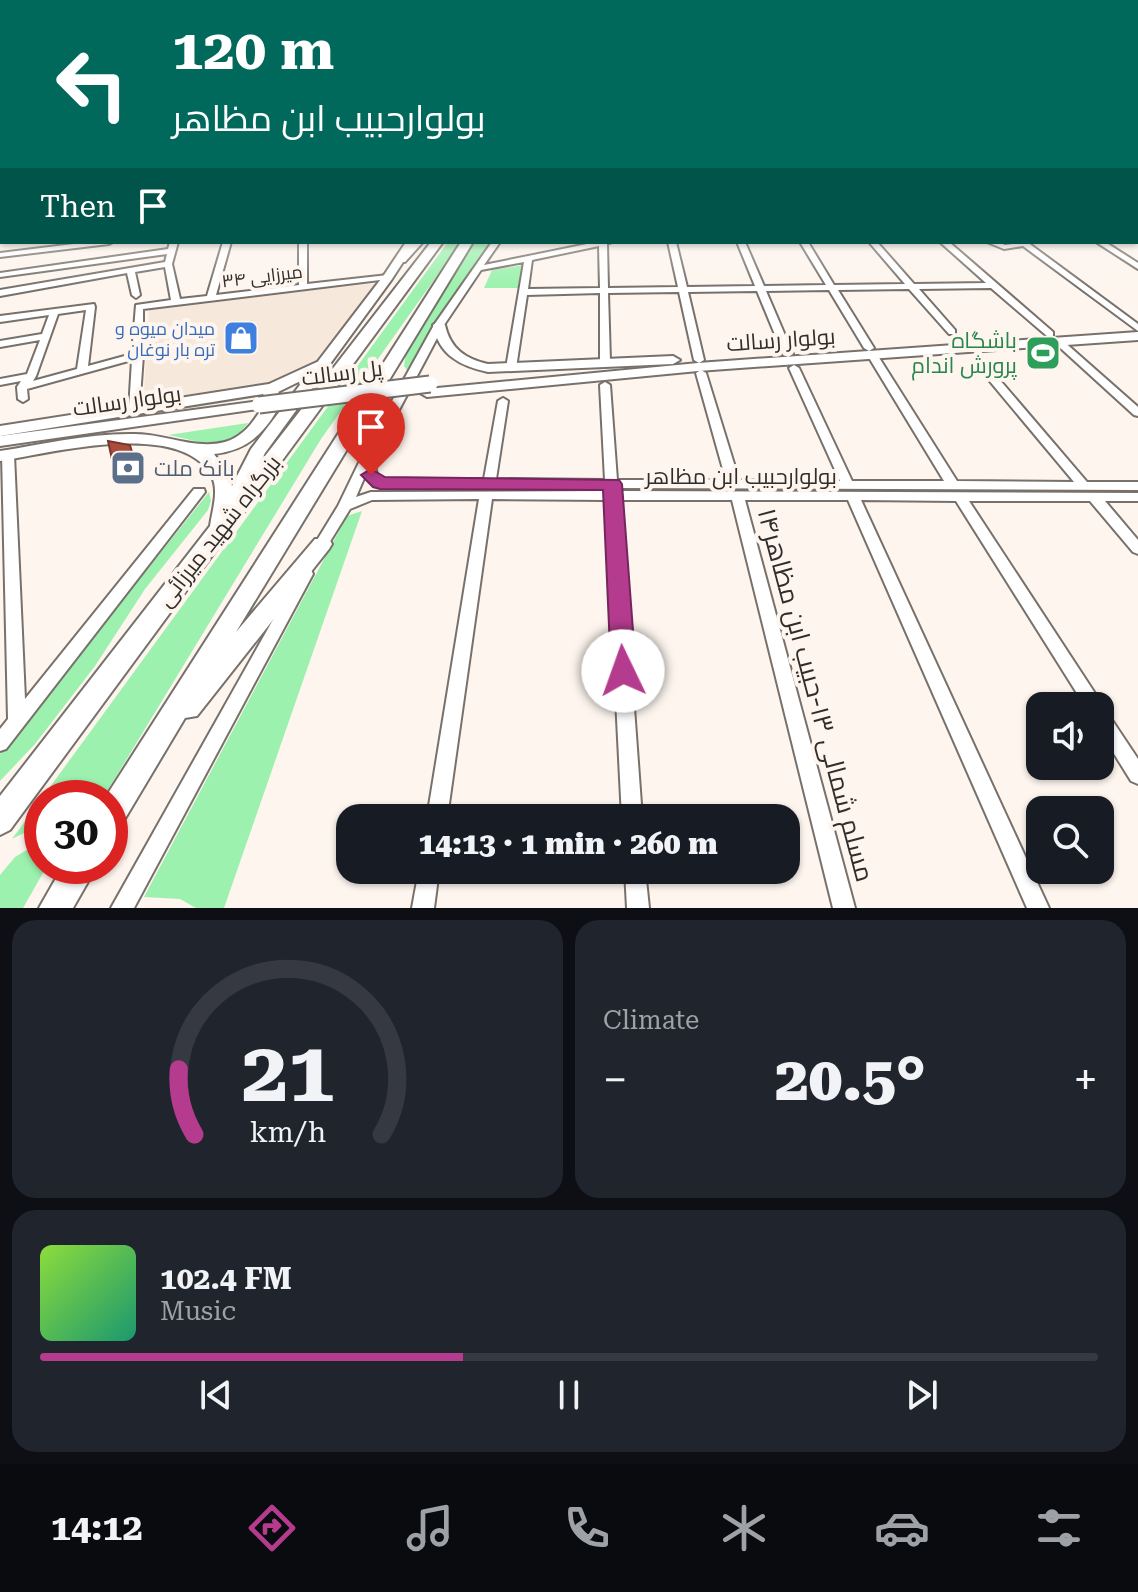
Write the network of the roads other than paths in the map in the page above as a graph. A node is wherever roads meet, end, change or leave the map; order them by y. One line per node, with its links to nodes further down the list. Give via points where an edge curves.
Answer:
1 (92, 244): 22 (street); 23 (street)
2 (141, 244): 24 (street)
3 (226, 244): 46 (street)
4 (303, 244): 40 (street)
5 (410, 244): 26 (main road)
6 (415, 244): 26 (highway)
7 (435, 244): 93 (highway, بزرگراه شهید میرزائی)
8 (466, 244): 99 (highway)
9 (495, 244): 25 (street)
10 (582, 244): 27 (street)
11 (605, 244): 43 (street)
12 (672, 244): 42 (street, مسلم شمالی ۱۳-حبیب ابن مظاهر۱۴)
13 (742, 244): 41 (street)
14 (805, 244): 39 (street)
15 (875, 244): 38 (street)
16 (946, 244): 37 (street)
17 (996, 244): 18 (street)
18 (1018, 244)
19 (1023, 244): 52 (street)
20 (1103, 244): 28 (street)
21 (172, 247): 24 (street); 31 (street)
22 (0, 254)
23 (88, 255)
24 (138, 256): 35 (street)
25 (487, 257): 30 (street); 33 (street)
26 (401, 259): 36 (main road)
27 (528, 259): 30 (street); 44 (street)
28 (1125, 259): 29 (street); 32 (street)
29 (1138, 259)
30 (507, 263): 33 (street)
31 (168, 264): 34 (street); 48 (street)
32 (1138, 267)
33 (480, 268): 51 (street)
34 (131, 271): 45 (street); 47 (street)
35 (0, 275)
36 (388, 277): 40 (street, میرزایی ۳۴); 62 (main road)
37 (993, 285): 38 (street); 56 (street)
38 (911, 286): 39 (street); 53 (street)
39 (832, 287): 41 (street); 58 (street)
40 (303, 288): 46 (street, میرزایی ۳۴)
41 (759, 288): 42 (street); 59 (street)
42 (683, 289): 43 (street); 63 (street, مسلم شمالی ۱۳-حبیب ابن مظاهر۱۴)
43 (601, 291): 44 (street); 61 (street)
44 (524, 292): 65 (street)
45 (0, 293)
46 (211, 298): 48 (street, میرزایی ۳۴)
47 (138, 301): 48 (street, میرزایی ۳۴); 60 (street)
48 (176, 302)
49 (55, 311): 50 (street); 54 (street); 67 (street, via 91,306)
50 (0, 319)
51 (439, 325): 65 (main road, via 443,343 462,360); 80 (street)
52 (1138, 328): 56 (main road, بولوار رسالت)
53 (952, 332)
54 (44, 336): 57 (street); 68 (street)
55 (1138, 336): 56 (main road, بولوار رسالت)
56 (1055, 338): 58 (main road, بولوار رسالت); 76 (street)
57 (0, 344)
58 (871, 352): 59 (main road, بولوار رسالت); 71 (main road, بولوار رسالت); 87 (street)
59 (788, 354): 63 (main road, بولوار رسالت)
60 (138, 355): 67 (street); 74 (street)
61 (605, 361): 63 (main road); 65 (main road)
62 (322, 365): 72 (highway, via 273,388); 93 (main road, via 257,452)
63 (700, 366): 71 (main road, بولوار رسالت); 85 (street, مسلم شمالی ۱۳-حبیب ابن مظاهر۱۴)
64 (983, 367): 89 (street)
65 (511, 368)
66 (794, 368): 86 (street)
67 (82, 371): 68 (street, via 22,393)
68 (31, 376): 69 (street)
69 (0, 382)
70 (605, 385): 84 (street)
71 (429, 389): 75 (main road, پل رسالت)
72 (203, 401): 74 (highway); 79 (highway, via 266,394 276,398 261,426 237,446)
73 (503, 401): 83 (street)
74 (135, 410): 77 (highway)
75 (258, 410): 78 (main road, بولوار رسالت)
76 (1138, 413)
77 (0, 431)
78 (2, 450): 79 (highway, via 152,437); 97 (street)
79 (194, 450): 93 (highway, via 211,461 221,477 225,497)
80 (368, 461): 81 (street, via 371,475); 92 (street)
81 (380, 483): 83 (street, بولوارحبیب ابن مظاهر); 90 (street, via 370,489)
82 (1138, 486): 89 (street, بولوارحبیب ابن مظاهر)
83 (488, 489): 84 (street, بولوارحبیب ابن مظاهر); 90 (street, بولوارحبیب ابن مظاهر); 102 (street)
84 (613, 490): 85 (street, بولوارحبیب ابن مظاهر); 103 (street)
85 (735, 490): 86 (street, بولوارحبیب ابن مظاهر); 112 (street, مسلم شمالی ۱۳-حبیب ابن مظاهر۱۴)
86 (850, 490): 87 (street, بولوارحبیب ابن مظاهر); 113 (street)
87 (956, 491): 89 (street, بولوارحبیب ابن مظاهر); 96 (street)
88 (199, 492): 97 (street)
89 (1089, 492): 91 (street, بولوارحبیب ابن مظاهر); 95 (street)
90 (371, 496): 92 (street, بولوارحبیب ابن مظاهر)
91 (1138, 497)
92 (345, 506): 94 (street)
93 (219, 528): 104 (highway, بزرگراه شهید میرزائی)
94 (322, 544): 99 (highway); 109 (street)
95 (1138, 549)
96 (1085, 692)
97 (5, 735)
98 (1114, 738): 100 (street)
99 (138, 770): 101 (highway)
100 (1138, 775)
101 (128, 787)
102 (439, 804)
103 (631, 804)
104 (0, 820)
105 (70, 884): 108 (highway)
106 (427, 884): 110 (street)
107 (636, 884): 111 (street)
108 (55, 908)
109 (122, 908)
110 (423, 908)
111 (638, 908)
112 (844, 908)
113 (1038, 908)

